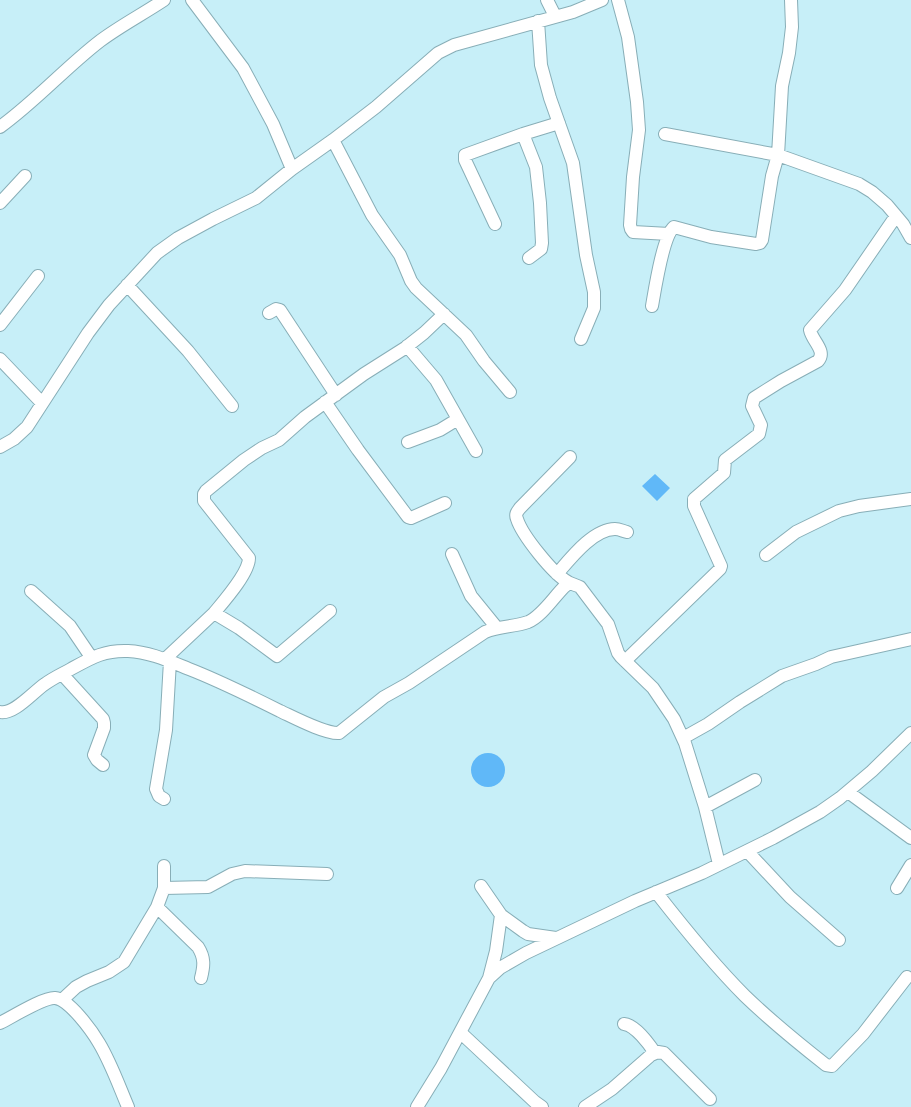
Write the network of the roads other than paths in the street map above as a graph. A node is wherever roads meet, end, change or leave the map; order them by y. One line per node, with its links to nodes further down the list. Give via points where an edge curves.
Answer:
1 (164, 0): 10 (street, via 101,41 26,108)
2 (192, 0): 15 (street, via 243,68 273,124)
3 (547, 0): 7 (street)
4 (602, 0): 7 (street, via 573,12)
5 (618, 0): 21 (street, via 628,36 639,130 630,225 633,232)
6 (791, 0): 14 (street, via 792,27 782,86)
7 (555, 16): 8 (street)
8 (538, 21): 9 (street, via 541,65); 13 (street, via 454,45 438,54)
9 (559, 123): 11 (street); 29 (street, via 573,163 594,296 594,308)
10 (0, 127)
11 (523, 134): 19 (street, via 464,157); 22 (street, via 537,173 542,243 540,249)
12 (665, 134): 14 (street)
13 (334, 140): 15 (street); 27 (street, via 372,215 400,255 411,281)
14 (778, 155): 18 (street, via 860,184 887,205); 21 (street, via 760,243 711,237 677,226 672,228)
15 (292, 169): 24 (street, via 256,198 178,238 157,253)
16 (25, 176): 17 (street)
17 (0, 203)
18 (896, 216): 20 (street); 56 (street, via 845,290 810,330 821,351 821,358 754,398 752,406 760,425 759,434 725,460 724,473 694,499 694,506 721,566 720,569)
19 (495, 224)
20 (910, 233)
21 (669, 234): 25 (street)
22 (529, 258)
23 (38, 276): 28 (street)
24 (127, 285): 34 (street, via 88,333); 36 (street, via 188,351)
25 (652, 306)
26 (269, 314): 33 (street, via 276,309 280,310)
27 (444, 314): 30 (street); 32 (street, via 466,335)
28 (0, 325)
29 (581, 339)
30 (407, 346): 33 (street); 37 (street, via 436,380)
31 (0, 359): 34 (street)
32 (510, 392)
33 (336, 395): 35 (street)
34 (42, 402): 39 (street, via 27,427)
35 (325, 402): 43 (street, via 408,517); 51 (street, via 282,437 244,460 204,494 206,504 249,558 236,585)
36 (232, 406)
37 (458, 419): 38 (street, via 440,430); 40 (street)
38 (408, 442)
39 (0, 447)
40 (476, 451)
41 (570, 457): 47 (street, via 516,513 516,519 531,543)
42 (911, 499): 46 (street, via 839,511 796,532)
43 (445, 503)
44 (627, 532): 47 (street, via 615,529 594,538 575,553)
45 (452, 554): 52 (street, via 471,596)
46 (766, 555)
47 (557, 574): 48 (street)
48 (569, 583): 52 (street, via 535,618 528,622); 56 (street, via 580,587 608,624 618,653)
49 (31, 592): 54 (street, via 70,626)
50 (330, 611): 51 (street, via 277,656)
51 (214, 613): 55 (street)
52 (497, 628): 55 (street, via 485,632 410,683 384,697 339,733 334,734)
53 (911, 639): 60 (street, via 831,657 776,678)
54 (90, 657): 55 (street, via 127,651 150,654); 57 (street)
55 (167, 660): 64 (street, via 166,730 156,789 159,796)
56 (625, 661): 60 (street, via 653,688 674,718)
57 (62, 674): 58 (street, via 15,708 5,713); 61 (street, via 103,719 104,728 94,755)
58 (0, 712)
59 (911, 733): 63 (street)
60 (683, 738): 65 (street)
61 (103, 765)
62 (755, 780): 65 (street)
63 (848, 792): 66 (street); 67 (street, via 820,812)
64 (164, 799)
65 (705, 807): 68 (street)
66 (911, 838)
67 (747, 851): 68 (street); 79 (street, via 790,896)
68 (719, 864): 75 (street)
69 (911, 865): 74 (street)
70 (164, 866): 73 (street)
71 (327, 874): 73 (street, via 245,871 232,874 208,887)
72 (481, 886): 77 (street)
73 (164, 888): 76 (street)
74 (897, 888)
75 (656, 892): 78 (street); 80 (street, via 679,922 745,996 826,1065 832,1066 863,1034)
76 (158, 907): 81 (street, via 203,954); 83 (street, via 124,962 109,972 87,980)
77 (501, 915): 78 (street, via 528,934); 82 (street)
78 (556, 938): 82 (street, via 513,960)
79 (839, 940)
80 (907, 977)
81 (201, 978)
82 (489, 978): 86 (street)
83 (62, 1000): 84 (street, via 45,1000); 89 (street, via 78,1014 99,1043)
84 (0, 1023)
85 (624, 1024): 87 (street, via 630,1025)
86 (461, 1033): 90 (street); 91 (street)
87 (655, 1053): 88 (street, via 664,1053); 92 (street, via 612,1089)
88 (710, 1100)
89 (128, 1107)
90 (417, 1107)
91 (542, 1107)
92 (585, 1107)

